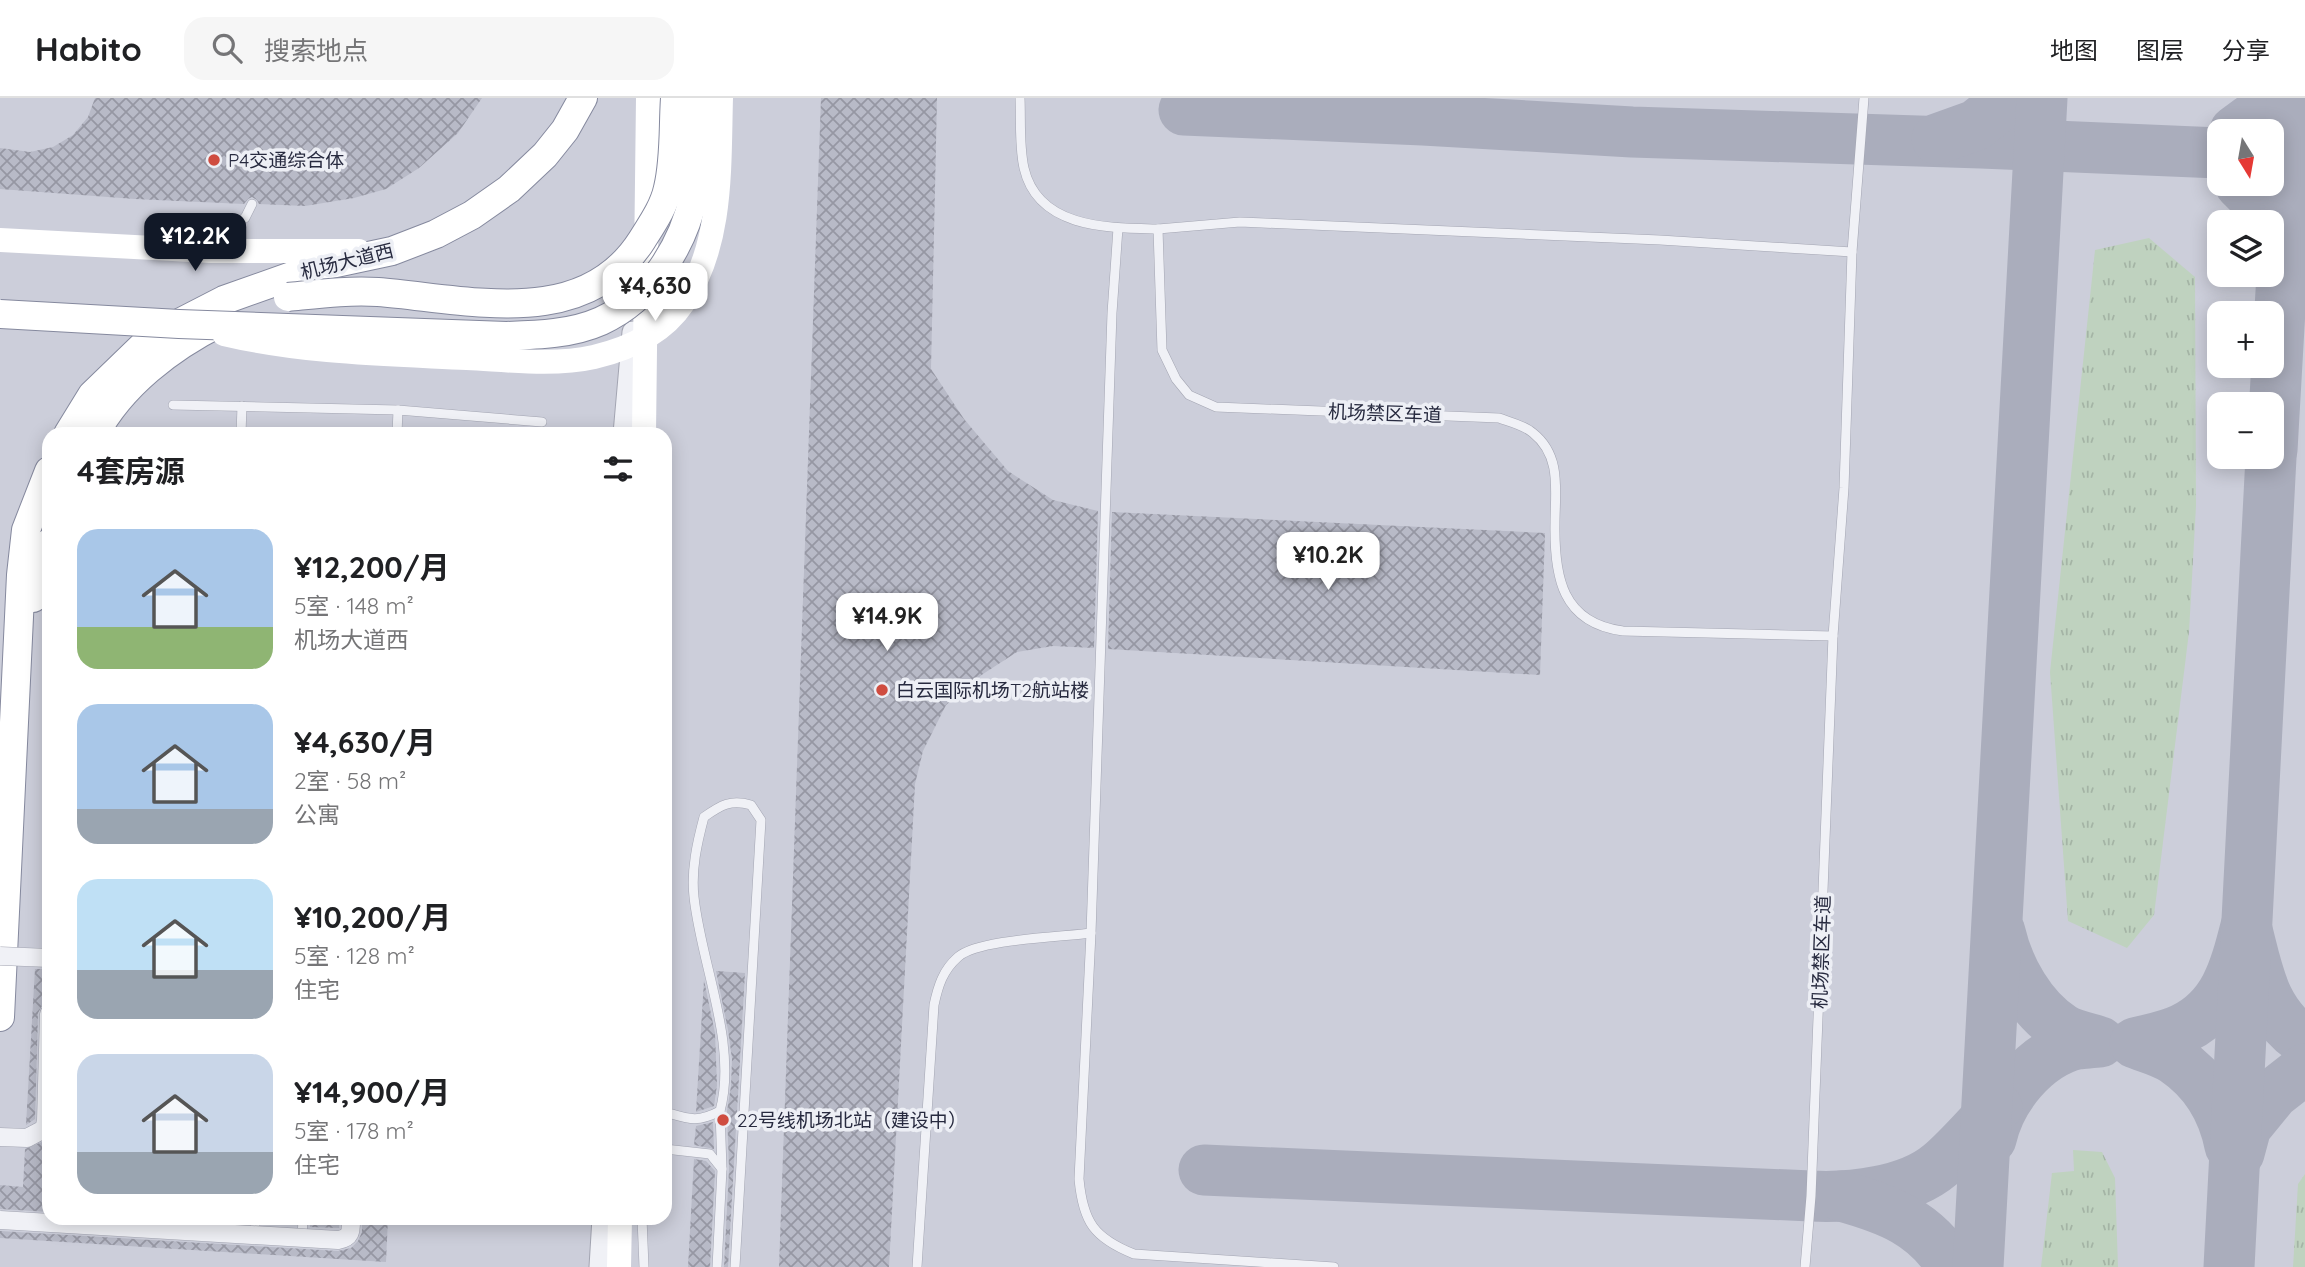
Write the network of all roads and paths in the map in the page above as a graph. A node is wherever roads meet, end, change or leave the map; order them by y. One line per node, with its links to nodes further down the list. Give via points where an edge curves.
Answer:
1 (583, 98): 14 (highway, 机场大道西, via 565,130 509,189 472,215)
2 (648, 98): 9 (main road)
3 (674, 98): 23 (highway, bridge, via 668,190 658,216 612,276 583,292 550,302 520,304 375,292 288,297 218,323 161,359 127,391)
4 (697, 98): 17 (highway, bridge, via 695,192 684,230 668,263 635,299 602,320 553,334 506,335)
5 (721, 98): 17 (main road, bridge, via 710,248 681,306 661,327 628,348 566,361 338,351 279,345)
6 (1020, 98): 10 (lane, via 1024,170 1037,197 1062,216)
7 (1864, 98): 15 (lane, 机场禁区车道)
8 (252, 204): 13 (lane, via 245,218)
9 (647, 209): 26 (street); 27 (main road)
10 (1118, 228): 11 (lane); 32 (lane)
11 (1158, 229): 15 (lane, via 1240,222); 30 (lane, 机场禁区车道, via 1162,349 1189,395 1216,407 1499,418 1516,424 1533,432 1551,456 1557,494 1557,565 1565,594 1579,614 1603,628 1623,631)
12 (0, 240): 13 (main road)
13 (167, 249): 14 (main road)
14 (392, 251): 22 (highway, 机场大道西, via 317,267 261,286 152,337 92,394)
15 (1852, 252): 30 (lane, 机场禁区车道, via 1844,488)
16 (0, 314): 17 (highway, bridge)
17 (179, 324)
18 (173, 405): 19 (lane)
19 (243, 406): 20 (lane); 24 (lane)
20 (398, 410): 21 (lane); 25 (lane)
21 (542, 422)
22 (72, 427)
23 (101, 427)
24 (242, 427)
25 (397, 427)
26 (625, 427)
27 (644, 427)
28 (42, 489): 31 (highway, via 26,530)
29 (42, 562): 31 (highway)
30 (1833, 636): 61 (lane, 机场禁区车道)
31 (17, 665): 35 (highway)
32 (1091, 933): 59 (lane, via 986,945 959,956 940,980 934,1005); 60 (lane, via 1079,1180 1081,1202 1093,1228 1110,1244 1134,1254)
33 (0, 956): 34 (street, bridge)
34 (42, 958)
35 (0, 1017)
36 (720, 1111): 37 (lane, via 704,1119); 41 (lane); 58 (lane, via 726,1088 723,1045 694,896 696,849 704,817 723,804 738,801 751,805 761,820)
37 (672, 1114)
38 (42, 1130): 39 (street, via 27,1138)
39 (0, 1137)
40 (672, 1150): 41 (lane, via 710,1154)
41 (722, 1170): 57 (lane)
42 (0, 1220): 43 (street, bridge)
43 (42, 1221)
44 (207, 1225): 51 (street, bridge)
45 (303, 1225): 52 (lane)
46 (351, 1225): 52 (street, bridge, via 346,1239)
47 (595, 1225): 53 (street)
48 (603, 1225): 54 (street)
49 (620, 1225): 55 (main road)
50 (642, 1225): 56 (lane)
51 (255, 1226): 52 (street, bridge)
52 (302, 1238)
53 (593, 1267)
54 (600, 1267)
55 (619, 1267)
56 (644, 1267)
57 (717, 1267)
58 (735, 1267)
59 (917, 1267)
60 (1334, 1267)
61 (1805, 1267)

